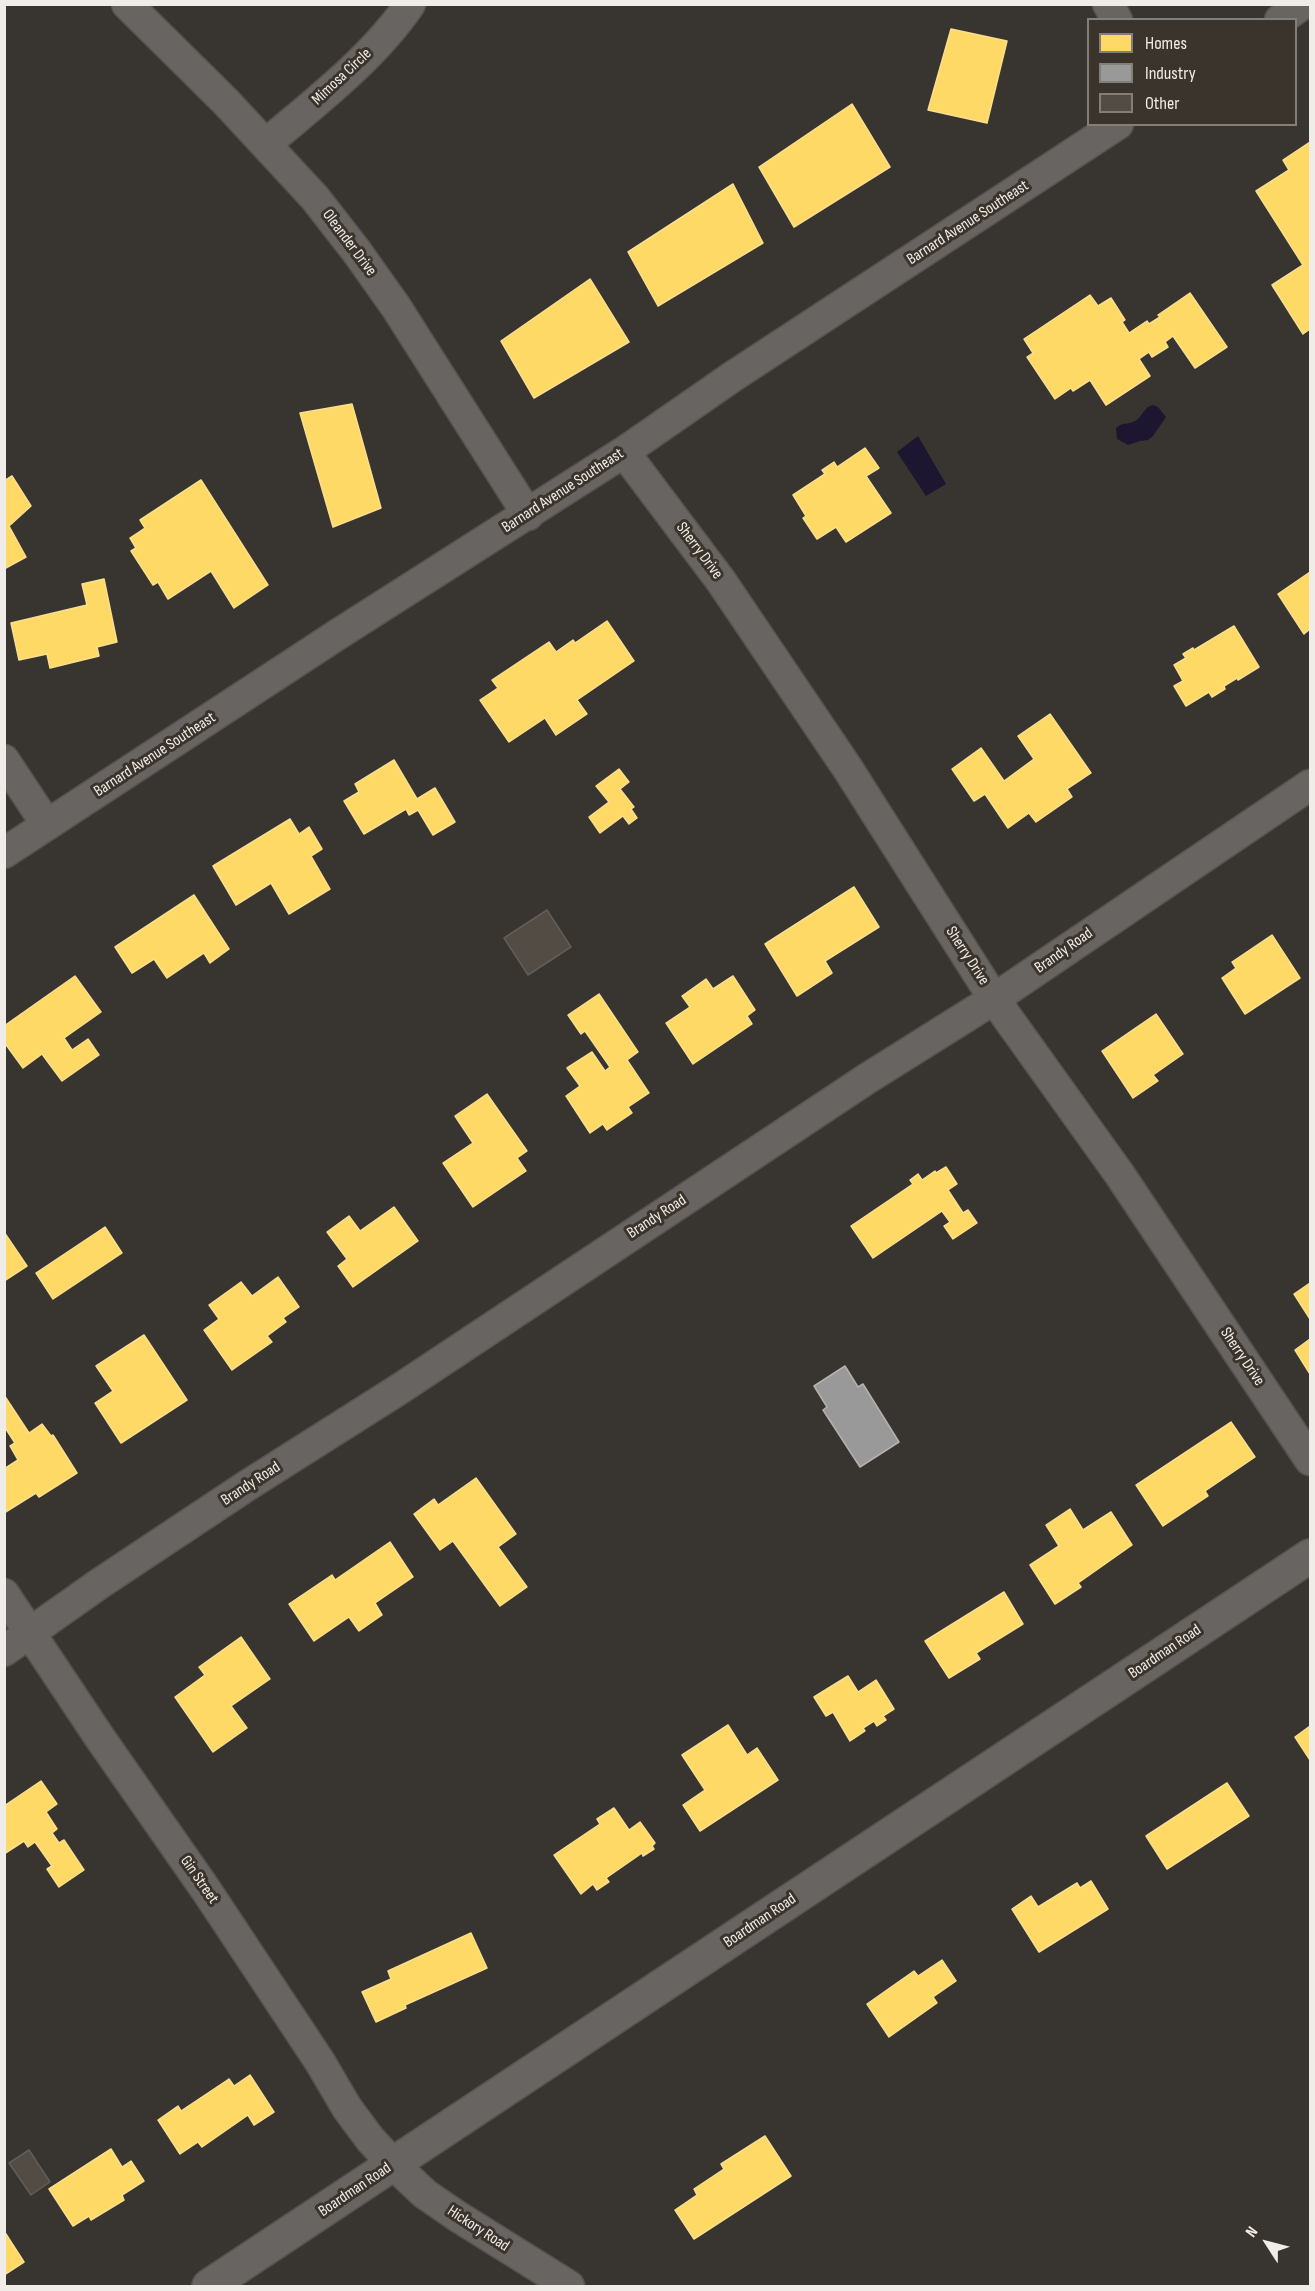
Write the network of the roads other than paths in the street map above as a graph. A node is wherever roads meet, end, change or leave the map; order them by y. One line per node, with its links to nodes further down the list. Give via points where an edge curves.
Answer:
1 (127, 4): 8 (street, Oleander Drive)
2 (410, 4): 8 (street, Mimosa Circle, via 398,22 331,90)
3 (1108, 4): 5 (street)
4 (1303, 4): 6 (street)
5 (1117, 18)
6 (1283, 18)
7 (1115, 126): 9 (street, Barnard Avenue Southeast)
8 (267, 143): 10 (street, Oleander Drive, via 357,252)
9 (624, 452): 10 (street, Barnard Avenue Southeast); 15 (street, Sherry Drive, via 728,591)
10 (528, 515): 13 (street, Barnard Avenue Southeast)
11 (4, 760): 13 (street)
12 (1311, 785): 15 (street, Brandy Road)
13 (48, 825): 14 (street, Barnard Avenue Southeast)
14 (4, 853)
15 (994, 999): 16 (street, Sherry Drive, via 1120,1175); 19 (street, Brandy Road, via 858,1084 399,1390 248,1485)
16 (1311, 1460)
17 (1311, 1556): 21 (street, Boardman Road)
18 (4, 1594): 19 (street, Gin Street)
19 (30, 1633): 20 (street, Brandy Road); 21 (street, Gin Street, via 206,1890 347,2108)
20 (4, 1651)
21 (393, 2164): 22 (street, Boardman Road); 23 (street, Hickory Road, via 457,2216)
22 (209, 2286)
23 (569, 2286)

